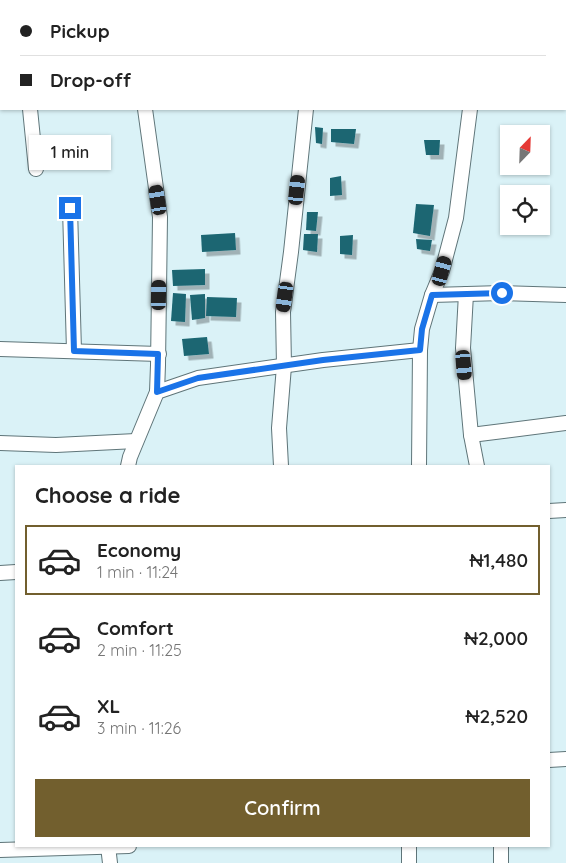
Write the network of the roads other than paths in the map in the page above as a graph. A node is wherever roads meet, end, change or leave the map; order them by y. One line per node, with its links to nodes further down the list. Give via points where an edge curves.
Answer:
1 (30, 110): 5 (street)
2 (145, 110): 13 (street, via 160,217)
3 (306, 110): 14 (street, via 283,312)
4 (470, 110): 8 (street, via 456,218)
5 (36, 169)
6 (70, 208): 12 (street)
7 (466, 294): 8 (street); 9 (street); 17 (street, via 463,348)
8 (432, 295): 11 (street, via 422,329)
9 (566, 295)
10 (0, 349): 12 (street)
11 (420, 350): 14 (street); 22 (street)
12 (74, 351): 13 (street)
13 (158, 354): 15 (street)
14 (284, 366): 15 (street, via 198,378); 21 (street, via 279,428)
15 (157, 392): 18 (street)
16 (566, 423): 17 (street)
17 (471, 435): 23 (street)
18 (136, 441): 19 (street); 20 (street)
19 (0, 444)
20 (128, 465)
21 (281, 465)
22 (419, 465)
23 (477, 465)
24 (566, 510): 25 (street)
25 (550, 511)
26 (0, 572): 27 (street)
27 (15, 572)
28 (566, 759): 29 (street)
29 (550, 760)
30 (108, 847): 33 (street); 34 (street)
31 (409, 847): 35 (street)
32 (501, 847): 36 (street)
33 (0, 850)
34 (110, 863)
35 (409, 863)
36 (501, 863)

